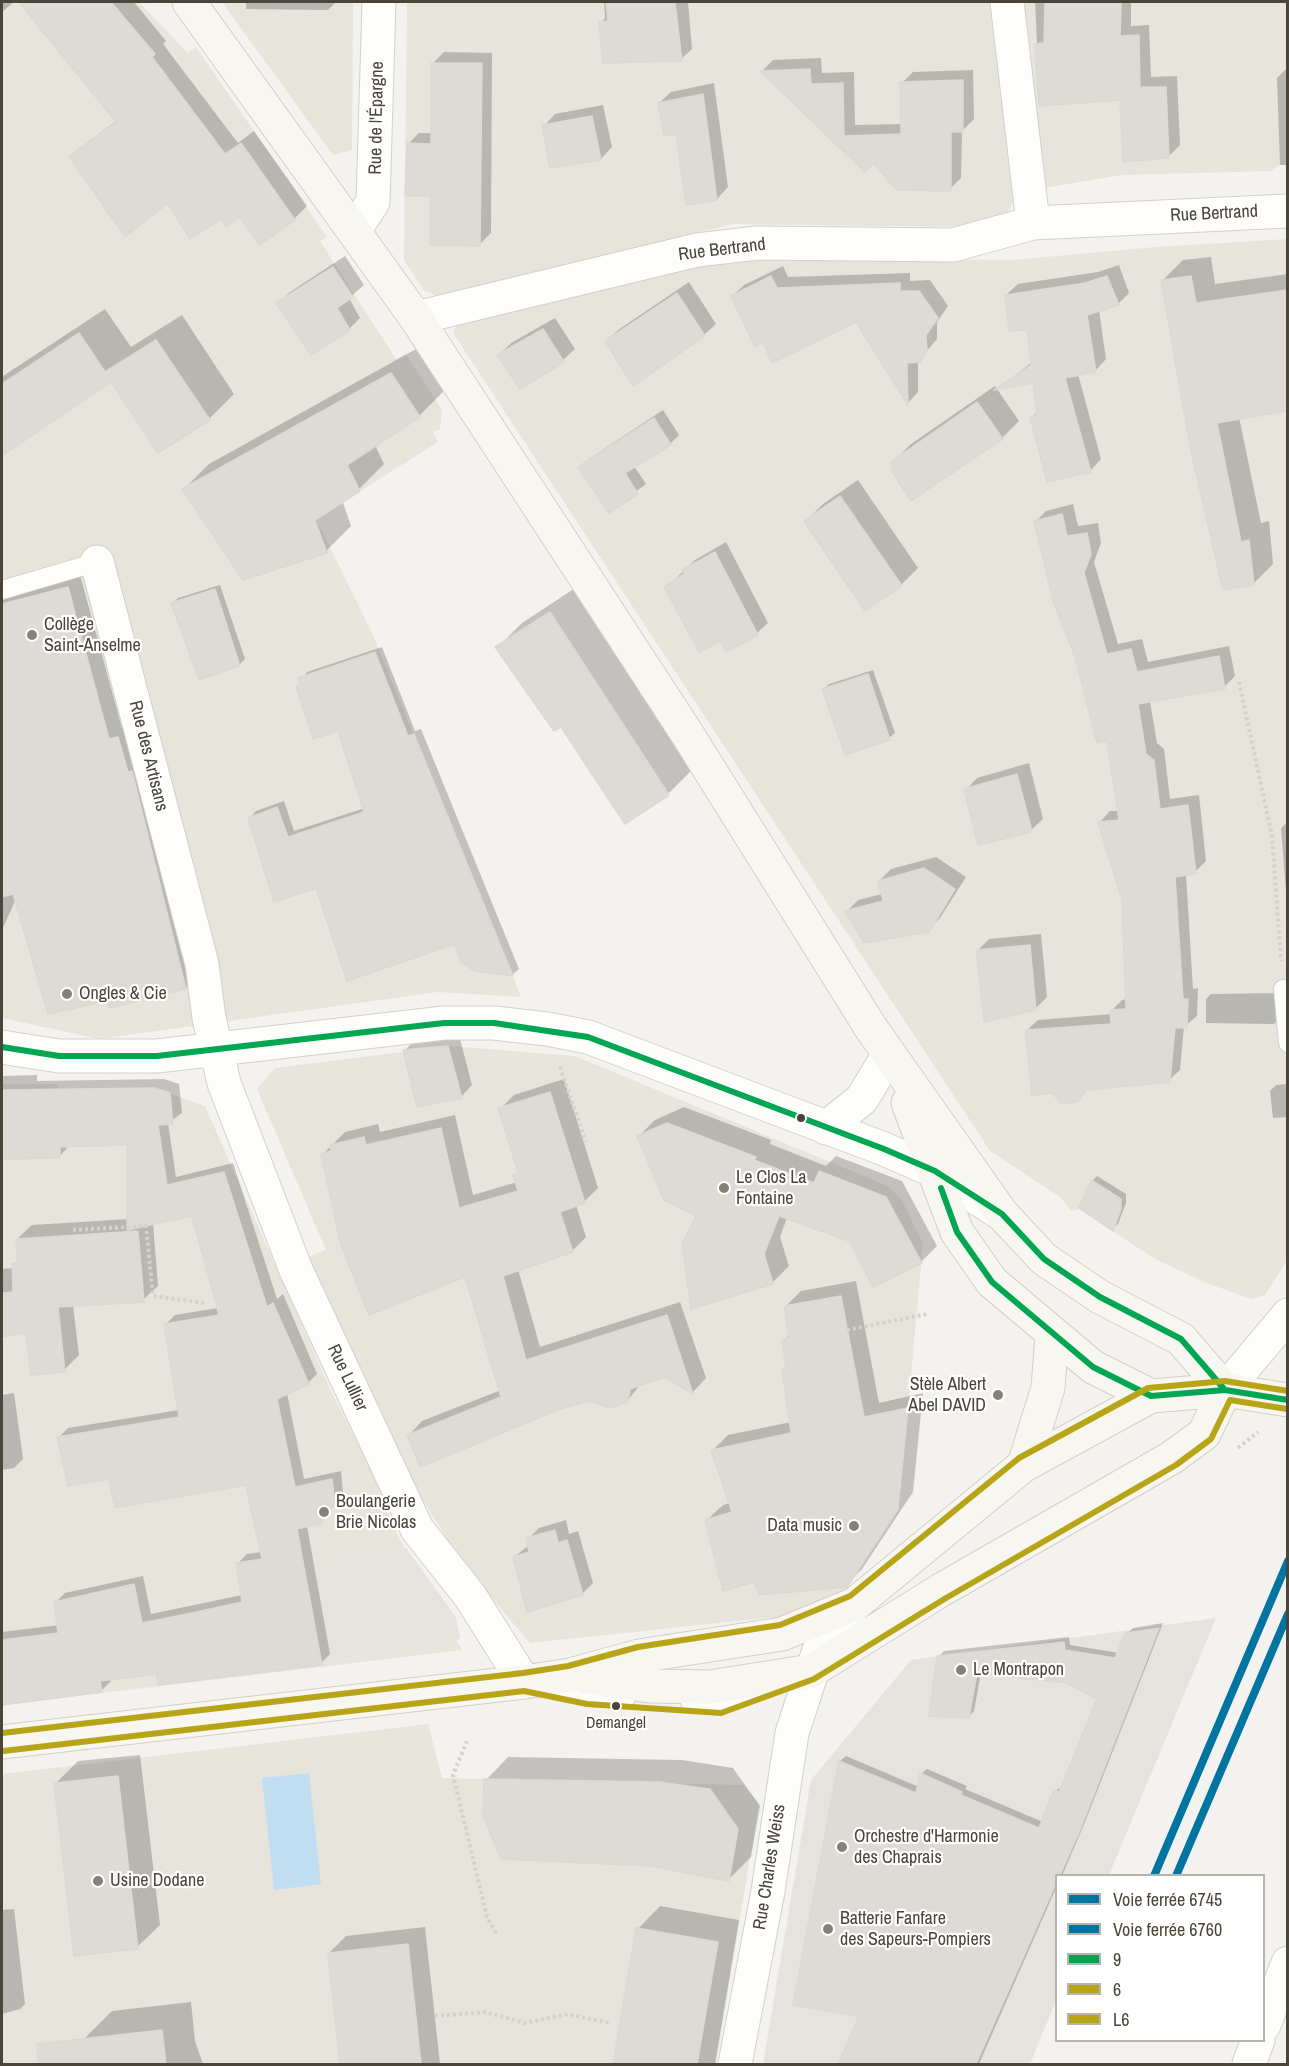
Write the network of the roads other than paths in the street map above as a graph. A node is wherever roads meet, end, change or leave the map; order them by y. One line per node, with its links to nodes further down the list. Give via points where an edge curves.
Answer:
1 (189, 2): 6 (street)
2 (379, 2): 6 (street, Rue de l'Épargne, via 374,193 373,202)
3 (1007, 2): 5 (street)
4 (1287, 211): 5 (street, Rue Bertrand)
5 (1033, 223): 7 (street, Rue Bertrand, via 953,245 757,243 697,250)
6 (355, 229): 7 (street)
7 (416, 318): 14 (street, via 686,732)
8 (98, 562): 9 (lane, Rue des Artisans); 13 (street, Rue des Artisans, via 202,964)
9 (2, 590)
10 (1283, 989): 11 (lane)
11 (1287, 1043)
12 (2, 1047): 13 (street, via 59,1056 157,1056)
13 (217, 1049): 15 (street, via 444,1023 547,1029 588,1036); 27 (street, Rue Lullier, via 224,1083 297,1270 417,1529 470,1596)
14 (889, 1054): 15 (street, via 862,1098); 16 (street); 17 (street)
15 (826, 1128): 16 (street)
16 (934, 1171): 17 (street); 19 (street, via 957,1232 992,1282)
17 (1002, 1214): 20 (street, via 1044,1259 1100,1297 1181,1339)
18 (1287, 1316): 20 (street)
19 (1052, 1336): 21 (street, via 1093,1368); 23 (street, via 1048,1388)
20 (1225, 1390): 21 (street); 22 (street); 25 (street, via 1204,1434 1171,1458 941,1590)
21 (1151, 1396): 23 (street)
22 (1287, 1400)
23 (1024, 1465): 24 (street)
24 (855, 1604): 25 (street, Rue Charles Weiss, via 823,1638); 26 (street, via 783,1634 639,1656)
25 (811, 1671): 26 (street, via 710,1688 649,1686); 27 (lane, via 721,1704 588,1695); 32 (street, Rue Charles Weiss, via 792,1733 768,1891)
26 (570, 1675): 27 (street)
27 (524, 1682): 28 (street)
28 (2, 1742)
29 (1287, 1963): 30 (street)
30 (1265, 2020)
31 (1257, 2042): 33 (street)
32 (735, 2064)
33 (1249, 2064)

